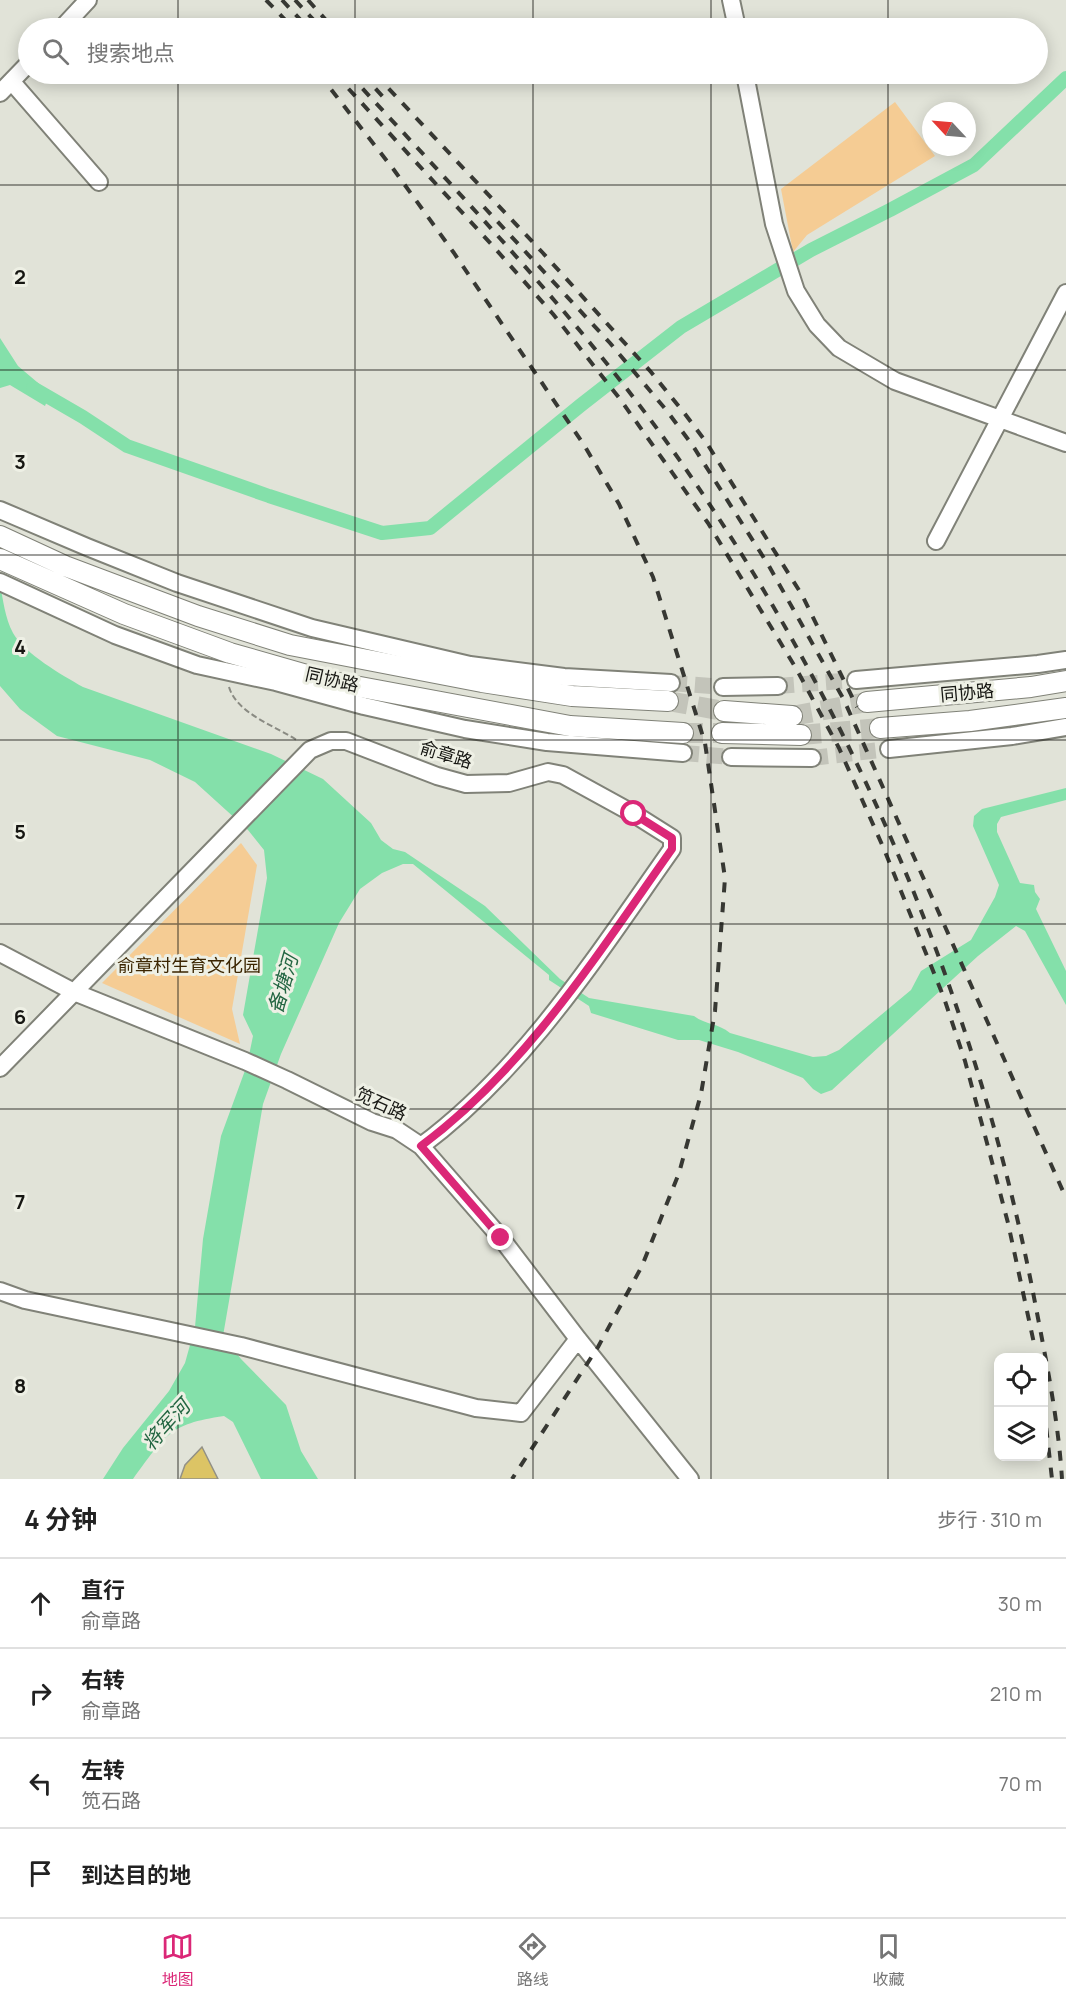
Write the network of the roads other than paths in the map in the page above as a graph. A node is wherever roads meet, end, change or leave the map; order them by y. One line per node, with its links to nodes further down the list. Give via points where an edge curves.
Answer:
1 (88, 0): 3 (street)
2 (731, 0): 4 (street)
3 (71, 18)
4 (735, 18)
5 (18, 74): 7 (street)
6 (747, 84): 10 (street, via 777,233 794,286 817,325 839,348 895,381)
7 (6, 87): 8 (street)
8 (99, 182)
9 (1066, 294): 10 (street)
10 (999, 420): 11 (street); 14 (street)
11 (1066, 442)
12 (4, 512): 17 (street)
13 (6, 539): 18 (main road, 同协路, via 65,566)
14 (936, 541)
15 (8, 562): 31 (main road, 同协路, via 177,634 328,681 570,726)
16 (0, 582): 35 (street, via 115,635 197,665 465,729)
17 (177, 583): 18 (street); 24 (street, via 312,628 470,665)
18 (198, 616): 24 (main road, 同协路, via 290,645 482,682 572,696)
19 (1066, 660): 20 (street)
20 (856, 680)
21 (1066, 681): 25 (main road, 同协路)
22 (778, 686): 23 (street)
23 (723, 687)
24 (669, 692)
25 (867, 702)
26 (1066, 708): 30 (main road, 同协路)
27 (724, 711): 28 (main road)
28 (792, 716)
29 (1066, 727): 34 (street)
30 (880, 728)
31 (683, 733)
32 (722, 733): 33 (main road)
33 (801, 735)
34 (889, 749)
35 (683, 753)
36 (731, 757): 37 (street)
37 (812, 758)
38 (0, 953): 39 (street, 笕石路)
39 (74, 992): 40 (street, 俞章路); 41 (street, 笕石路, via 245,1061 372,1122 397,1130); 41 (street, 俞章路, via 310,750 331,741 346,741 466,784 508,783 548,772 563,775 672,838 672,849 568,997 509,1065 445,1128)
40 (0, 1068)
41 (421, 1146): 43 (street, 笕石路, via 501,1238)
42 (0, 1291): 43 (street, via 25,1300 241,1346 476,1408 521,1413)
43 (578, 1339): 44 (street, 笕石路)
44 (690, 1479)

